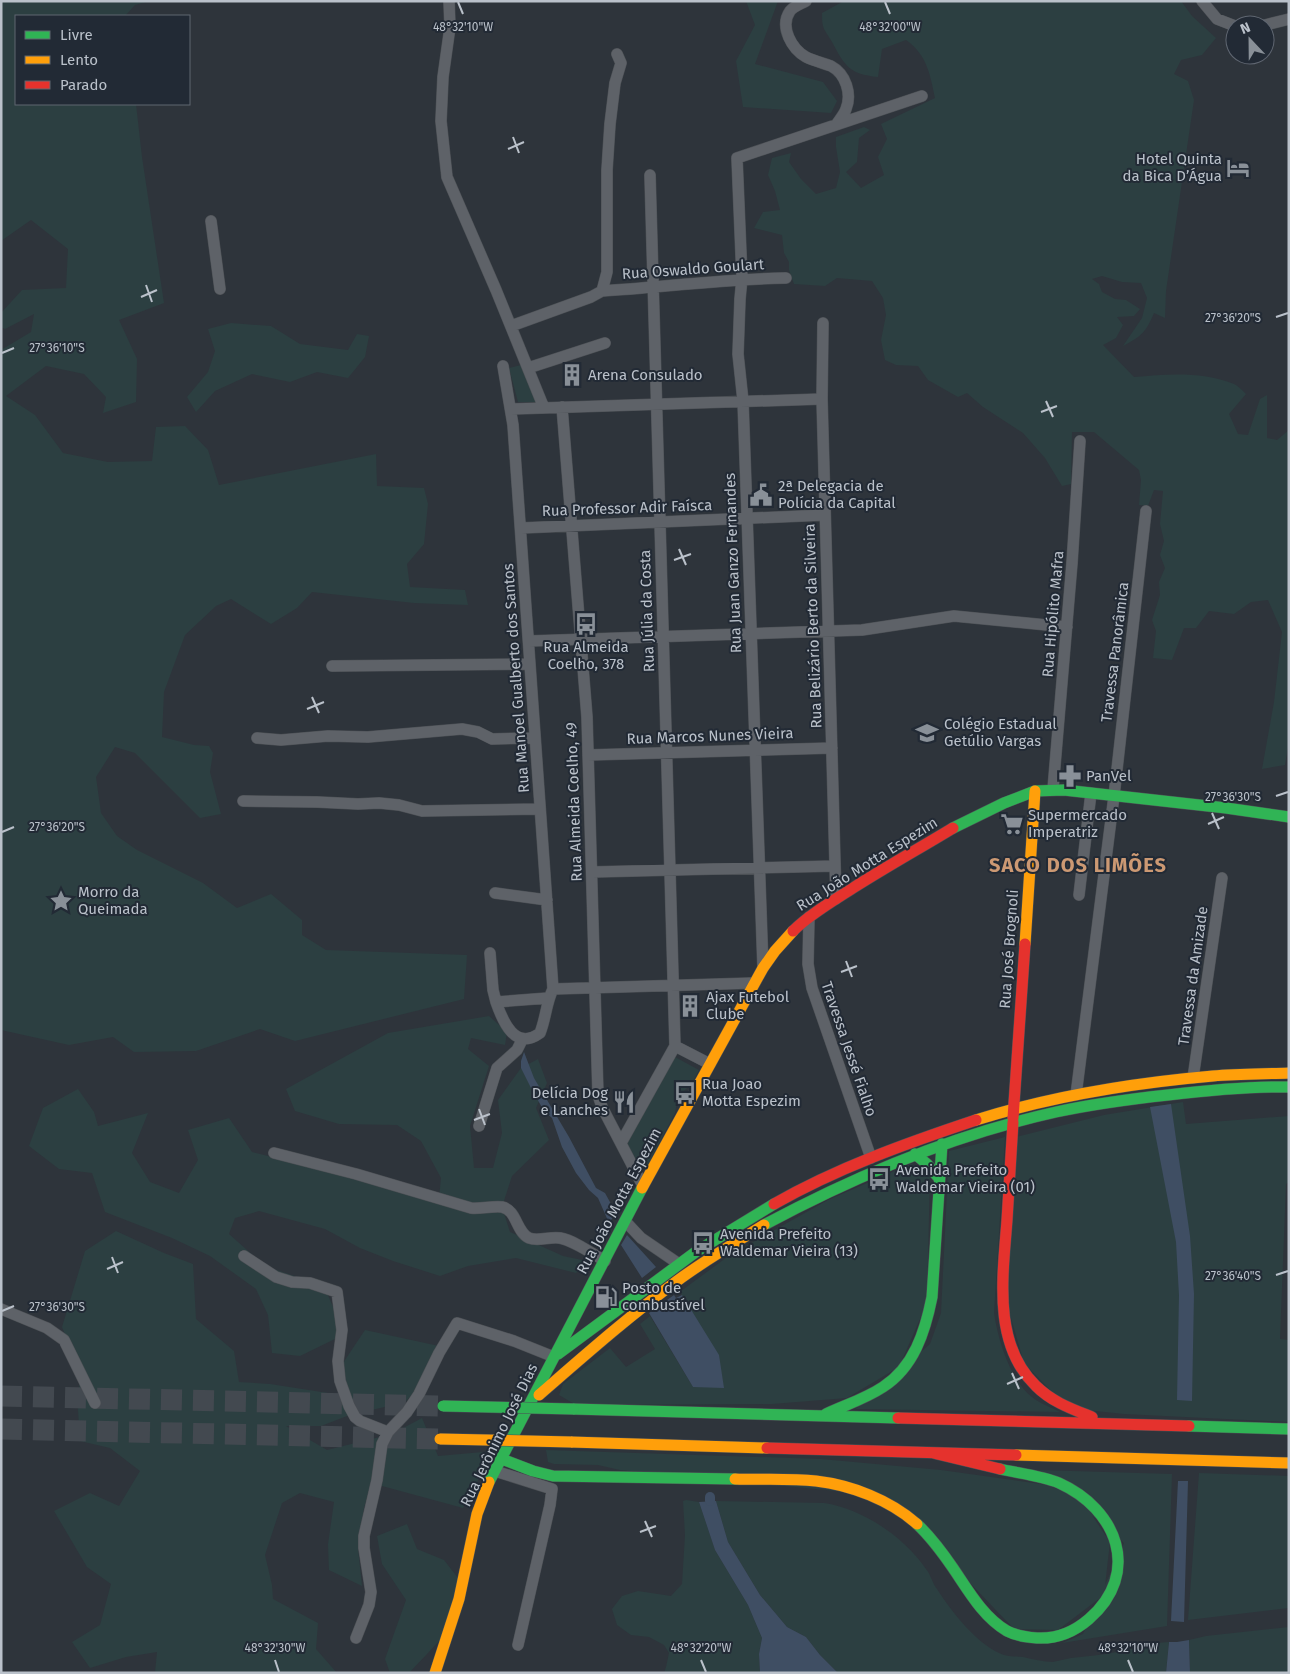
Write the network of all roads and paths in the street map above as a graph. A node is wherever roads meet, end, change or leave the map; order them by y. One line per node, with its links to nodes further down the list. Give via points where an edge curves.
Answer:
1 (449, 1): 18 (street, via 450,27 440,121 447,177)
2 (806, 1): 9 (street, via 790,12 787,30 797,50 841,74 849,97)
3 (1202, 1): 6 (street, via 1217,20)
4 (1289, 19): 5 (street)
5 (1275, 22)
6 (1225, 23)
7 (617, 54): 16 (street, via 621,63 612,97 607,170 607,272)
8 (922, 96): 9 (street)
9 (836, 125): 12 (street, Rua Juan Ganzo Fernandes, via 737,158)
10 (650, 175): 14 (street, Rua Júlia da Costa)
11 (211, 220): 15 (street)
12 (742, 278): 13 (street, Rua Oswaldo Goulart); 14 (street, Rua Oswaldo Goulart); 23 (street, Rua Juan Ganzo Fernandes, via 738,354)
13 (786, 278)
14 (652, 288): 16 (street, Rua Oswaldo Goulart); 24 (street, Rua Júlia da Costa)
15 (220, 289)
16 (602, 291): 18 (street, via 591,298)
17 (823, 323): 22 (street, Rua Belizário Berto da Silveira)
18 (511, 326): 20 (street)
19 (606, 343): 20 (street)
20 (527, 364): 26 (street)
21 (503, 366): 27 (street, Rua Manoel Gualberto dos Santos)
22 (822, 398): 23 (street); 30 (street, Rua Belizário Berto da Silveira)
23 (743, 401): 24 (street); 31 (street, Rua Juan Ganzo Fernandes)
24 (656, 404): 25 (street); 32 (street, Rua Júlia da Costa)
25 (562, 407): 26 (street); 33 (street, Rua Almeida Coelho, 49)
26 (544, 408): 27 (street)
27 (511, 409): 34 (street, Rua Manoel Gualberto dos Santos)
28 (1080, 441): 35 (street, Rua Hipólito Mafra)
29 (1146, 511): 52 (street, Travessa Panorâmica)
30 (825, 514): 31 (street, Rua Professor Adir Faísca); 36 (street, Rua Belizário Berto da Silveira)
31 (747, 518): 32 (street, Rua Professor Adir Faísca); 37 (street, Rua Juan Ganzo Fernandes)
32 (659, 522): 33 (street, Rua Professor Adir Faísca); 38 (street, Rua Júlia da Costa)
33 (572, 525): 34 (street, Rua Professor Adir Faísca); 39 (street, Rua Almeida Coelho, 49)
34 (521, 528): 40 (street, Rua Manoel Gualberto dos Santos)
35 (1067, 627): 36 (street, via 954,616 884,627); 49 (street, Rua Hipólito Mafra)
36 (829, 631): 37 (street); 45 (street, Rua Belizário Berto da Silveira)
37 (751, 634): 38 (street); 46 (street, Rua Juan Ganzo Fernandes)
38 (663, 637): 39 (street); 47 (street, Rua Júlia da Costa)
39 (581, 640): 40 (street); 48 (street, Rua Almeida Coelho, 49)
40 (529, 641): 41 (street, Rua Manoel Gualberto dos Santos)
41 (530, 664): 42 (street); 44 (street, Rua Manoel Gualberto dos Santos)
42 (332, 666)
43 (257, 738): 44 (street, via 368,737 462,729 492,739)
44 (534, 738): 54 (street, Rua Manoel Gualberto dos Santos)
45 (832, 748): 46 (street, Rua Marcos Nunes Vieira); 56 (street, Rua Belizário Berto da Silveira)
46 (755, 750): 47 (street, Rua Marcos Nunes Vieira); 57 (street, Rua Juan Ganzo Fernandes)
47 (666, 753): 48 (street, Rua Marcos Nunes Vieira); 58 (street, Rua Júlia da Costa)
48 (588, 755): 59 (street, Rua Almeida Coelho, 49)
49 (1053, 789): 50 (main road, Rua João Motta Espezim); 51 (main road, Rua João Motta Espezim)
50 (1035, 791): 63 (main road, Rua João Motta Espezim, via 962,823); 80 (main road, Rua José Brognoli)
51 (1091, 793): 52 (main road, Rua João Motta Espezim); 62 (street)
52 (1114, 796): 55 (main road, Rua João Motta Espezim); 79 (street, Travessa Panorâmica)
53 (243, 801): 54 (street, via 379,803 422,811)
54 (540, 809): 64 (street, Rua Manoel Gualberto dos Santos)
55 (1289, 817)
56 (835, 866): 57 (street); 63 (street, Rua Belizário Berto da Silveira)
57 (759, 868): 58 (street); 67 (street, Rua Juan Ganzo Fernandes)
58 (670, 870): 59 (street); 69 (street, Rua Júlia da Costa)
59 (592, 872): 70 (street, Rua Almeida Coelho, 49)
60 (1222, 878): 77 (street, Travessa da Amizade)
61 (496, 894): 64 (street)
62 (1079, 895)
63 (836, 898): 65 (main road, Rua João Motta Espezim)
64 (547, 900): 71 (street, Rua Manoel Gualberto dos Santos)
65 (809, 917): 67 (main road, Rua João Motta Espezim); 88 (street, Travessa Jessé Fialho, via 808,964 812,988)
66 (490, 953): 72 (street)
67 (763, 968): 68 (main road, Rua João Motta Espezim)
68 (754, 983): 69 (street); 75 (main road, Rua João Motta Espezim)
69 (674, 986): 70 (street); 74 (street, Rua Júlia da Costa)
70 (595, 988): 71 (street); 84 (street, Rua Almeida Coelho, 49, via 599,1101)
71 (551, 994): 72 (street); 73 (street, Rua Manoel Gualberto dos Santos, via 540,1033)
72 (496, 1002): 73 (street, via 510,1029)
73 (522, 1040): 82 (street, via 517,1050 497,1068)
74 (675, 1046): 75 (street); 84 (street)
75 (710, 1064): 91 (main road, Rua João Motta Espezim)
76 (1289, 1073): 77 (main road)
77 (1193, 1078): 79 (main road)
78 (1289, 1087): 81 (main road, via 1200,1091 1126,1100)
79 (1076, 1095): 80 (main road)
80 (1014, 1109): 81 (main road, Rua José Brognoli); 83 (main road)
81 (1013, 1122): 85 (main road); 104 (main road, Rua José Brognoli, via 1002,1295 1004,1321 1012,1351 1022,1371 1051,1400 1069,1410)
82 (479, 1126)
83 (946, 1129): 85 (main road); 88 (main road)
84 (621, 1143): 91 (street, Rua Almeida Coelho, 49)
85 (942, 1144): 87 (main road); 89 (main road)
86 (274, 1153): 95 (street, via 471,1208 503,1208 509,1210 528,1238 566,1240)
87 (915, 1154): 89 (main road); 92 (main road)
88 (871, 1158): 90 (main road)
89 (938, 1177): 103 (main road, via 933,1289 929,1318 914,1353 895,1378 878,1390)
90 (822, 1181): 92 (main road); 96 (main road, via 719,1237)
91 (643, 1186): 93 (main road, Rua João Motta Espezim)
92 (828, 1192): 99 (main road, via 725,1248 674,1283)
93 (625, 1221): 95 (main road, Rua João Motta Espezim); 96 (street, via 641,1238)
94 (244, 1256): 106 (street, via 276,1278 310,1283 337,1292 342,1330 338,1361 340,1381 349,1406 360,1421)
95 (605, 1260): 98 (main road, Rua João Motta Espezim)
96 (678, 1264): 98 (main road)
97 (1, 1309): 101 (street, via 47,1328 64,1340)
98 (554, 1357): 99 (main road, via 562,1370); 100 (main road, Rua Jerônimo José Dias); 106 (street, via 457,1323 419,1394)
99 (568, 1370): 100 (main road)
100 (531, 1401): 108 (main road, Rua Jerônimo José Dias)
101 (95, 1403)
102 (443, 1406): 103 (main road, bridge)
103 (821, 1416): 104 (main road)
104 (1111, 1423): 105 (main road)
105 (1289, 1429)
106 (388, 1432): 116 (street, via 382,1444 364,1536 371,1592 369,1605)
107 (440, 1439): 109 (main road, bridge)
108 (509, 1444): 110 (main road, Rua Jerônimo José Dias); 113 (main road)
109 (933, 1453): 111 (main road); 114 (main road, via 1057,1482 1093,1504 1116,1540 1118,1564 1105,1603 1092,1618 1074,1630 1052,1638 1031,1639 1011,1634 995,1623 978,1604 944,1554 909,1518 864,1492 839,1485 815,1481)
110 (502, 1459): 112 (main road, Rua Jerônimo José Dias); 113 (main road)
111 (1289, 1462)
112 (495, 1471): 115 (street); 118 (main road, Rua Jerônimo José Dias, via 477,1514 459,1599)
113 (532, 1471): 114 (main road)
114 (552, 1476): 115 (street)
115 (552, 1489): 117 (street)
116 (356, 1638)
117 (518, 1645)
118 (436, 1673)

